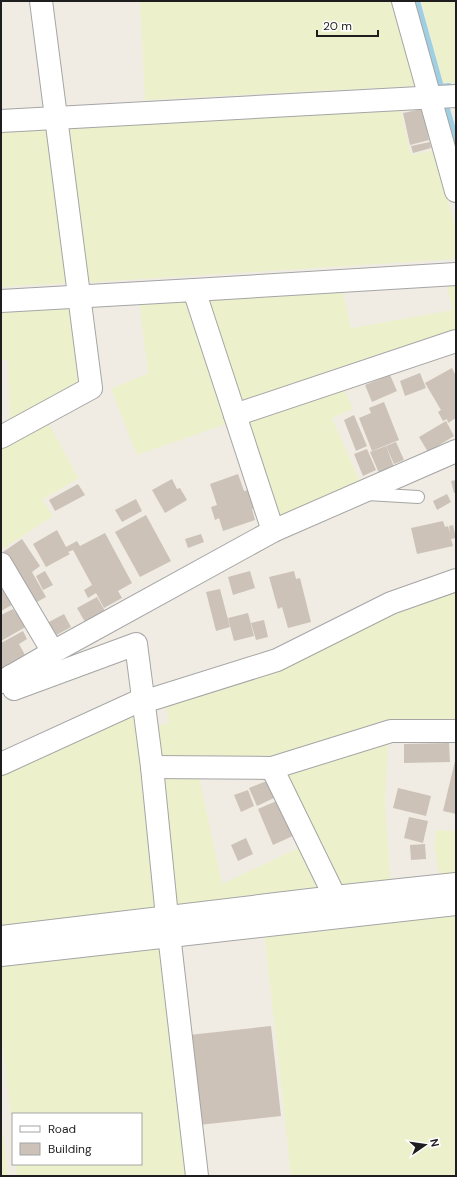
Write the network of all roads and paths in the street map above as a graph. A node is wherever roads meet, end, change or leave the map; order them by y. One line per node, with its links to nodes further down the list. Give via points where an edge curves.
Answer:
1 (41, 1): 5 (street)
2 (403, 1): 4 (street)
3 (456, 96): 4 (street)
4 (431, 98): 5 (street); 7 (street)
5 (56, 118): 6 (street); 10 (street)
6 (1, 121)
7 (456, 191)
8 (456, 274): 9 (street)
9 (194, 290): 10 (street); 13 (street)
10 (79, 296): 11 (street); 14 (street, via 91,388)
11 (1, 301)
12 (456, 341): 13 (street)
13 (235, 415): 18 (street)
14 (1, 437)
15 (456, 451): 16 (street)
16 (359, 494): 17 (lane); 18 (street)
17 (418, 497)
18 (273, 531): 21 (street)
19 (1, 564): 21 (street)
20 (456, 580): 23 (street, via 391,603 277,660)
21 (52, 652): 22 (street)
22 (6, 679): 23 (street, via 14,689 136,644)
23 (143, 700): 25 (street); 26 (street)
24 (456, 731): 27 (street, via 391,731)
25 (1, 764)
26 (152, 767): 27 (street); 31 (street)
27 (272, 768): 29 (street)
28 (456, 884): 29 (street)
29 (335, 897): 31 (street)
30 (456, 904): 31 (street)
31 (168, 927): 32 (street); 33 (street); 34 (street)
32 (1, 937)
33 (1, 955)
34 (197, 1176)

